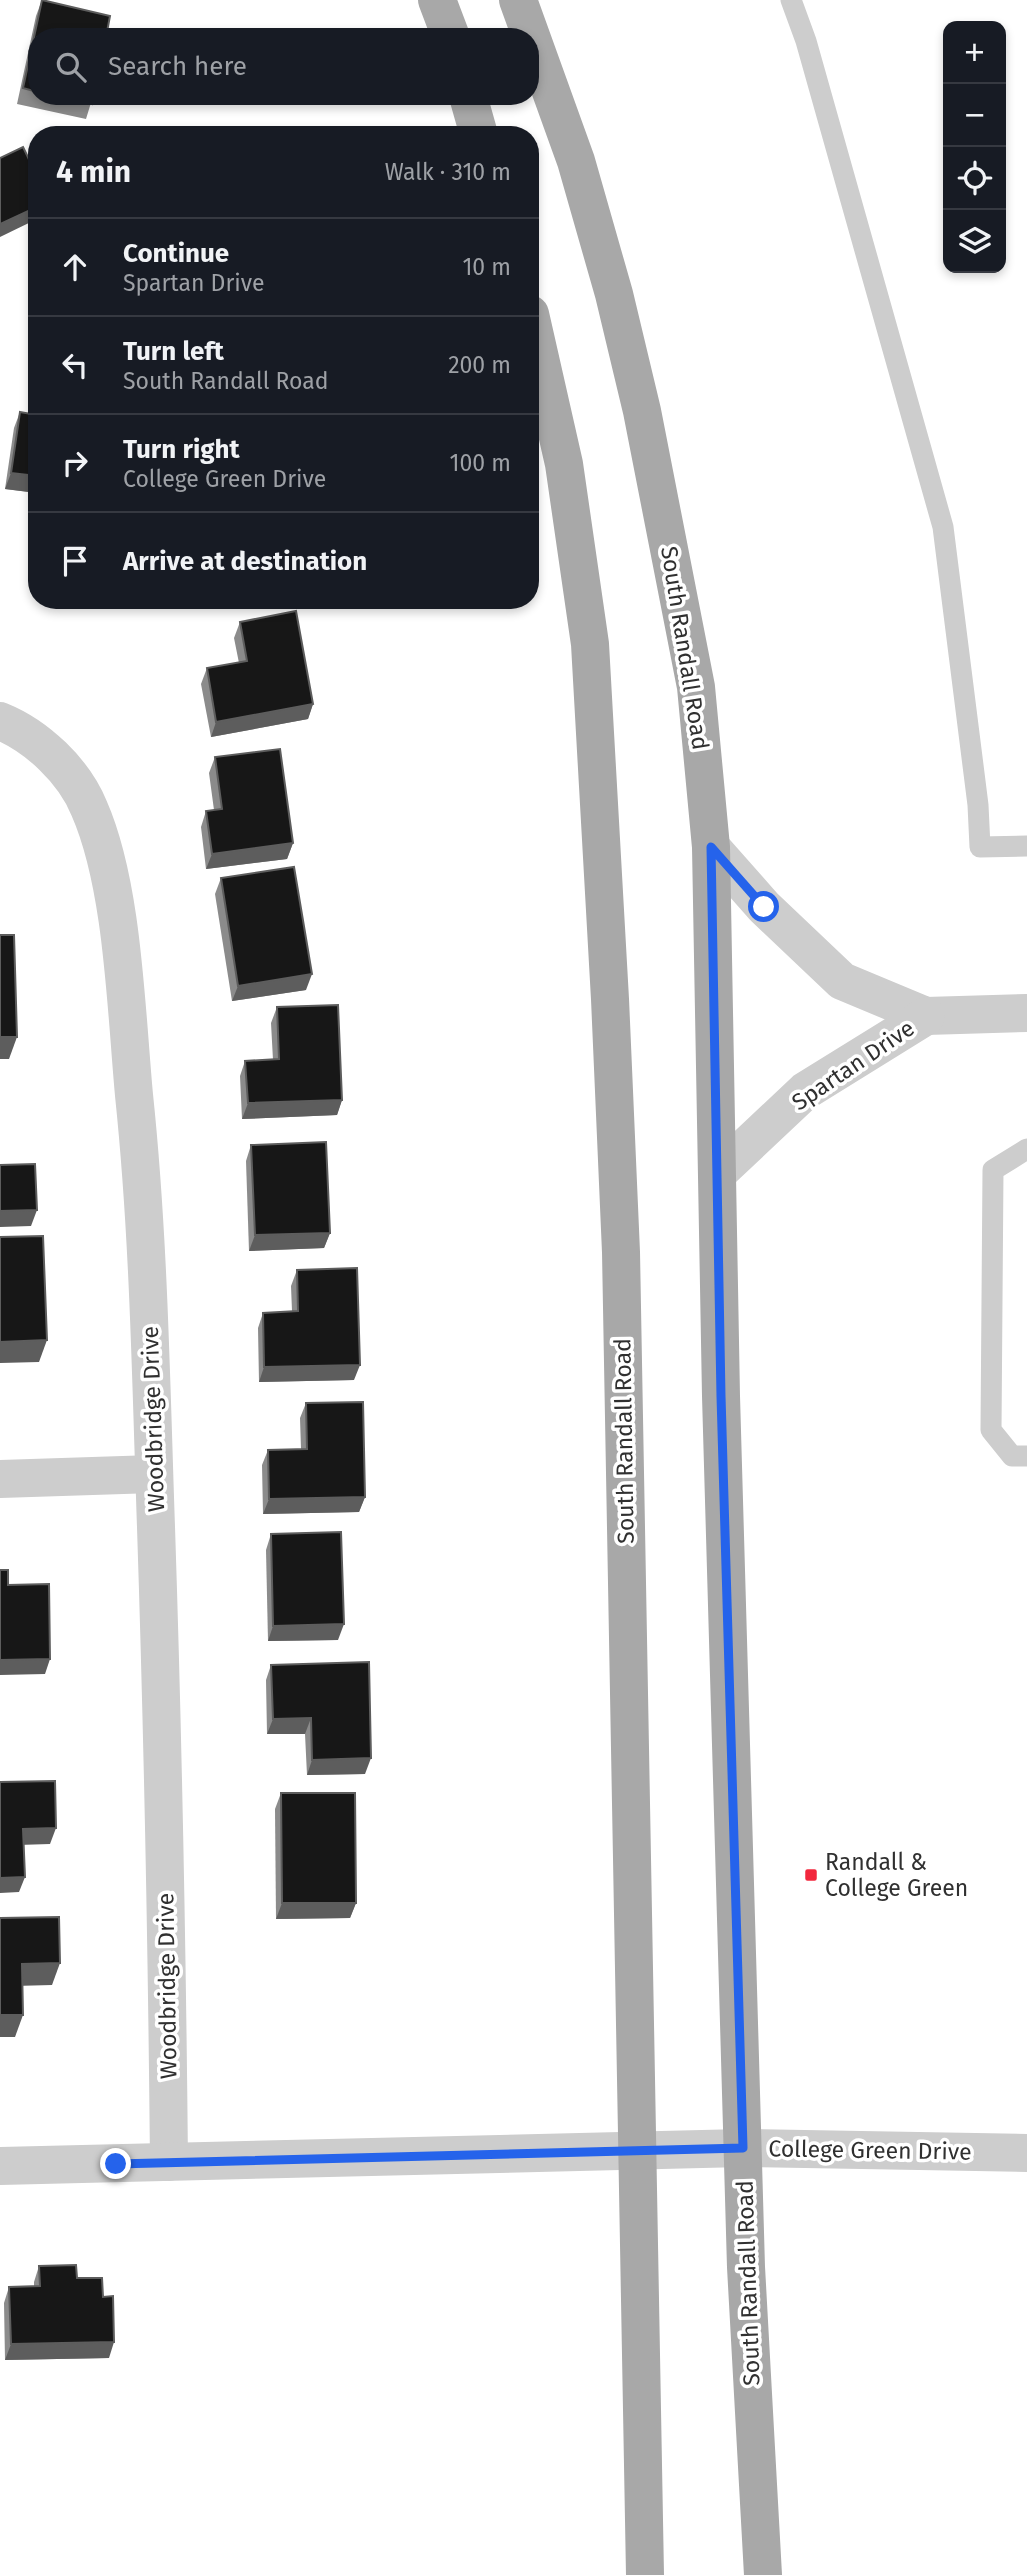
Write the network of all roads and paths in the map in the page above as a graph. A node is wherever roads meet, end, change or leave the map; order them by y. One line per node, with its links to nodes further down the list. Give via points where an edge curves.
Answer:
1 (438, 0): 4 (main road)
2 (518, 0): 5 (main road, South Randall Road)
3 (791, 0): 11 (lane, via 943,527 980,847)
4 (447, 28)
5 (528, 28)
6 (539, 58): 12 (main road, South Randall Road, via 576,161 642,411 696,687)
7 (471, 105): 8 (main road)
8 (476, 126)
9 (539, 354): 21 (main road, South Randall Road, via 564,464 590,644 621,1252)
10 (0, 721): 18 (street, Woodbridge Drive, via 54,758 83,794 107,867 140,1154 153,1370)
11 (1027, 846)
12 (711, 847): 14 (street, Spartan Drive, via 764,907 842,981); 16 (main road, South Randall Road)
13 (1027, 1013): 14 (street, Spartan Drive)
14 (926, 1016): 16 (street, Spartan Drive, via 805,1091)
15 (1027, 1149): 17 (lane, via 993,1170 991,1252 991,1430 1012,1456)
16 (719, 1172): 20 (main road, South Randall Road, via 721,1396)
17 (1027, 1455)
18 (154, 1474): 19 (street); 23 (street, Woodbridge Drive)
19 (0, 1479)
20 (743, 2148): 21 (street, College Green Drive); 22 (street, College Green Drive); 26 (main road, South Randall Road)
21 (638, 2151): 23 (street, College Green Drive); 25 (main road, South Randall Road)
22 (1027, 2153)
23 (169, 2162): 24 (street, College Green Drive)
24 (0, 2166)
25 (645, 2575)
26 (763, 2575)

